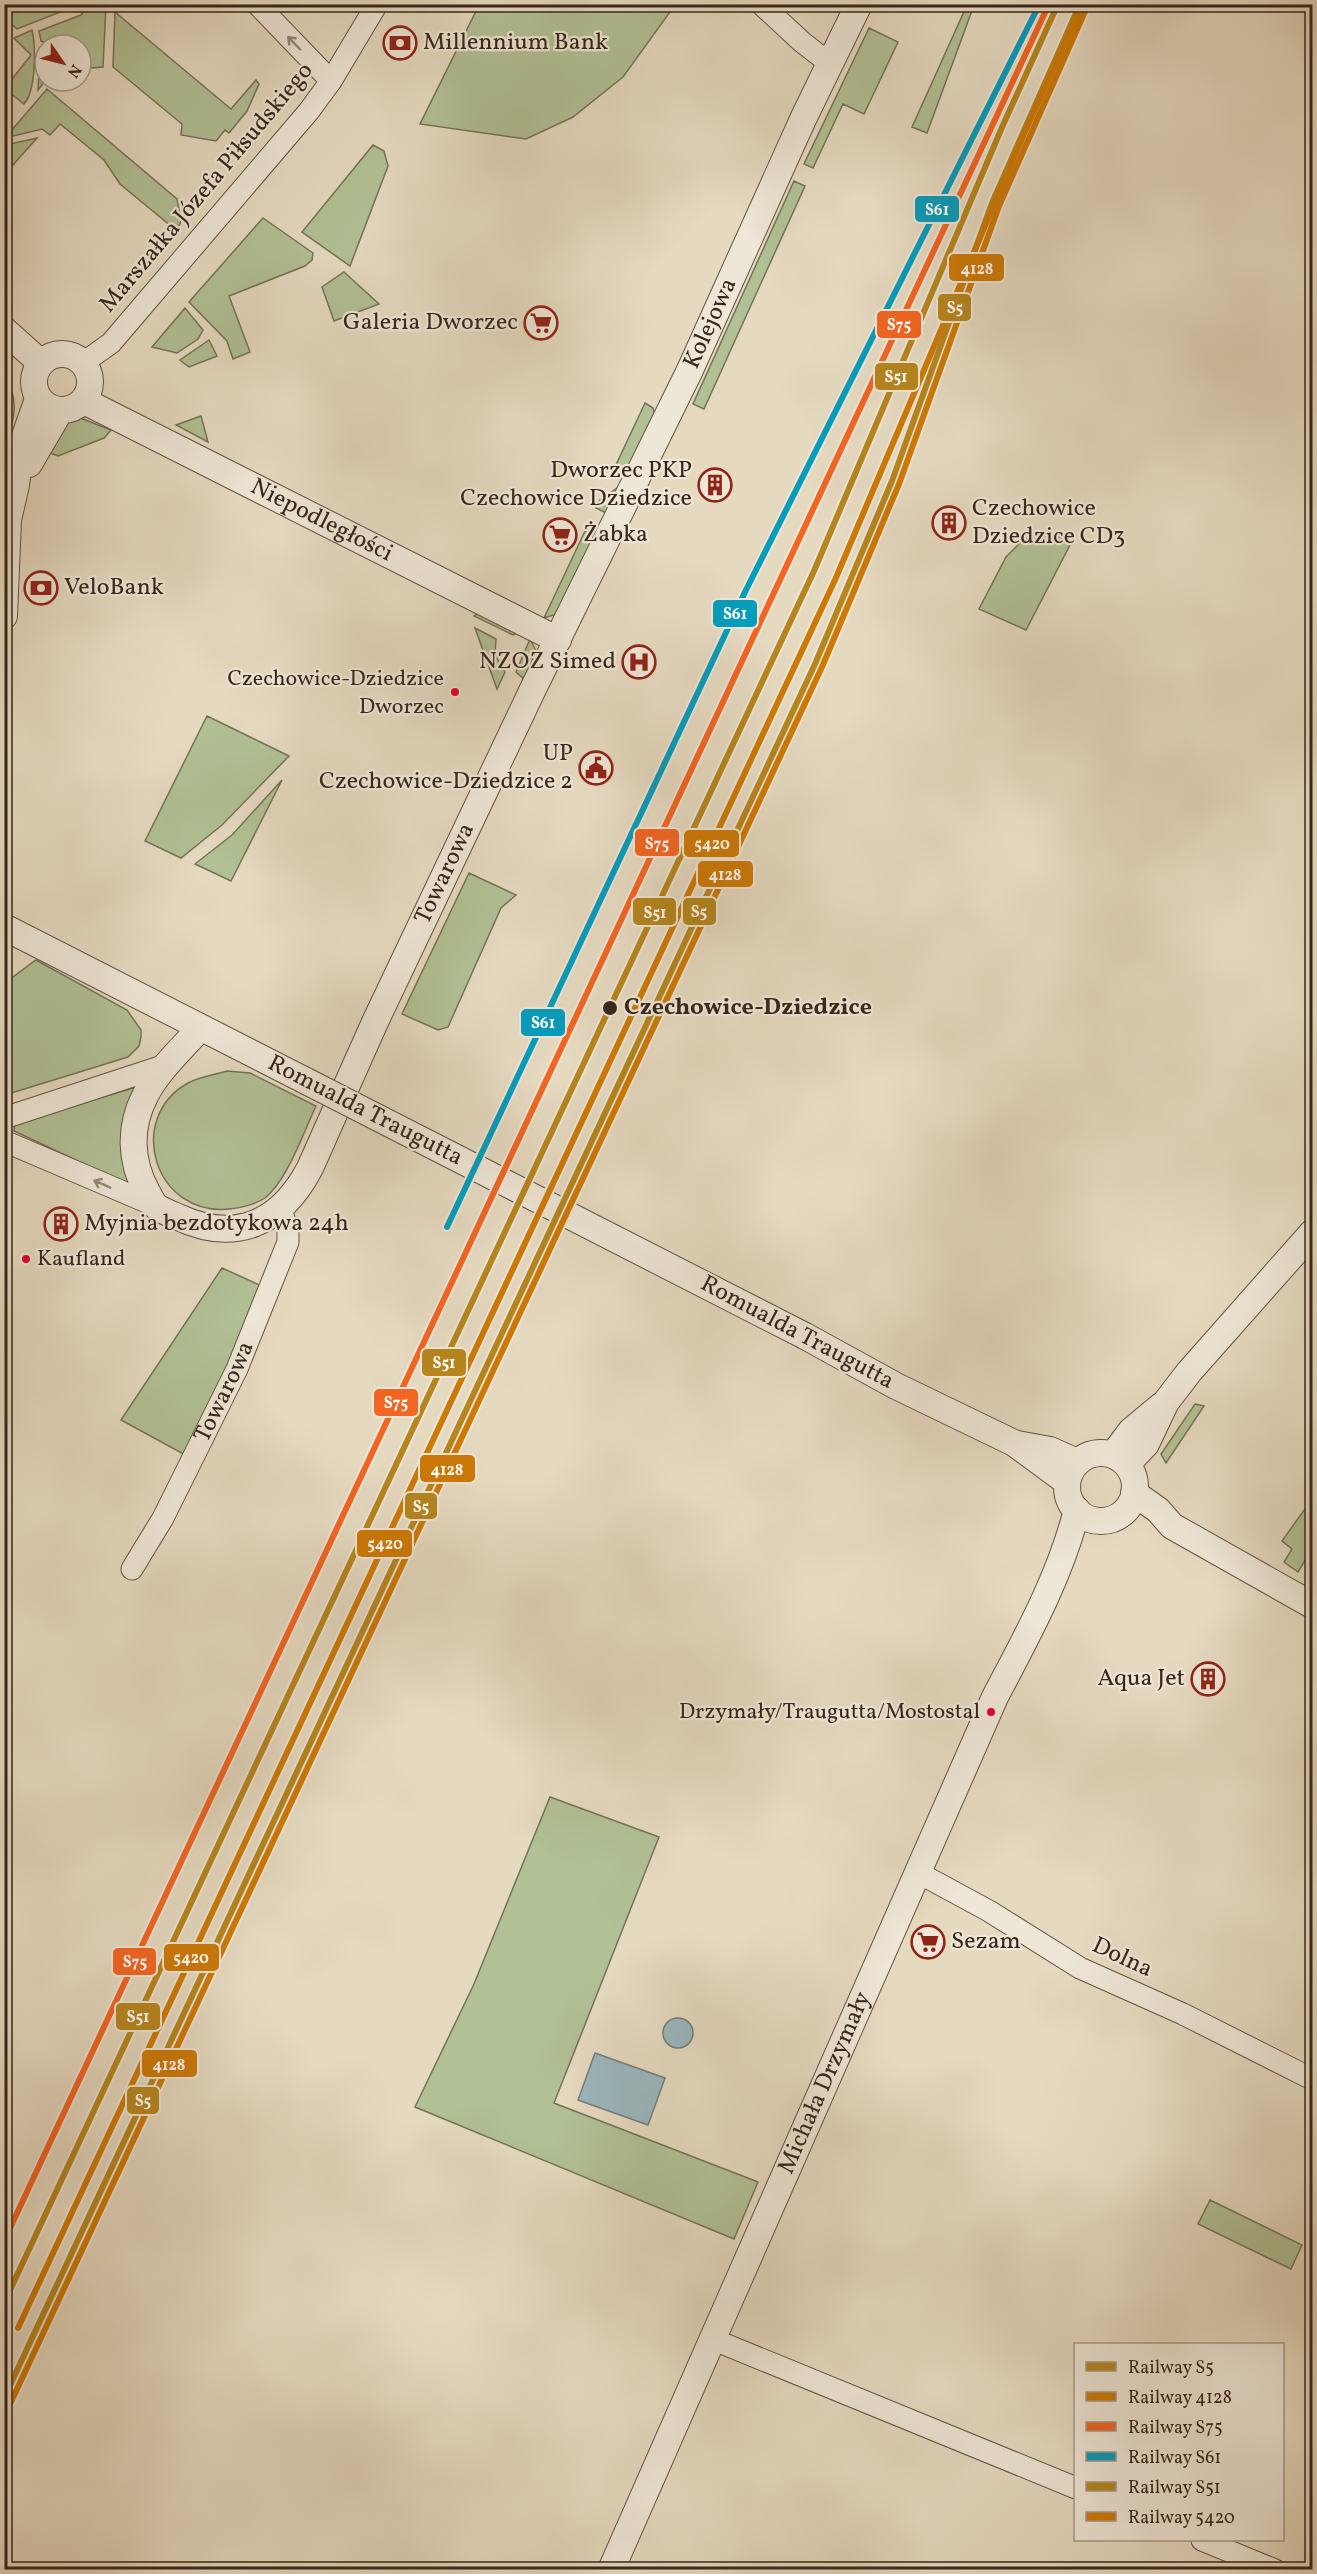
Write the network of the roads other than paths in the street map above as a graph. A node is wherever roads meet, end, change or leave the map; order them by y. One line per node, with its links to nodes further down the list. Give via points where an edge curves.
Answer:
1 (257, 4): 6 (street, one-way to 1)
2 (377, 4): 6 (street, Marszałka Józefa Piłsudskiego)
3 (761, 4): 5 (street)
4 (859, 4): 5 (street, Kolejowa)
5 (829, 63): 13 (street, Kolejowa, via 690,370)
6 (331, 81): 9 (street, Marszałka Józefa Piłsudskiego, via 111,343)
7 (4, 330): 8 (street)
8 (41, 363): 9 (street, via 57,354 75,357); 11 (street, via 33,380)
9 (83, 363): 10 (street, via 90,386)
10 (84, 400): 11 (street, via 77,407); 13 (street, Niepodległości)
11 (49, 405): 12 (street, via 20,450 8,520)
12 (4, 616)
13 (558, 640): 20 (street, Towarowa, via 307,1174)
14 (4, 927): 15 (street, Romualda Traugutta)
15 (200, 1028): 16 (street); 23 (street, Romualda Traugutta, bridge, via 896,1386)
16 (169, 1064): 17 (street); 19 (street, via 145,1094 134,1123 133,1154)
17 (4, 1118)
18 (4, 1141): 19 (street, one-way to 18)
19 (156, 1206): 20 (street, Towarowa, via 196,1225 219,1229 257,1224)
20 (280, 1208): 26 (street, Towarowa, via 288,1242 241,1359 163,1518)
21 (1312, 1233): 22 (street, via 1189,1372 1166,1402 1146,1444)
22 (1120, 1459): 23 (street, via 1094,1453); 24 (street, via 1132,1473)
23 (1072, 1472): 25 (street, via 1070,1502)
24 (1128, 1503): 25 (street, via 1114,1518); 27 (street, via 1158,1510 1172,1526)
25 (1086, 1515): 28 (street, Michała Drzymały, via 996,1697)
26 (132, 1569)
27 (1312, 1605)
28 (917, 1872): 29 (street, Dolna, via 1080,1968 1184,2014); 30 (street, Michała Drzymały)
29 (1312, 2079)
30 (712, 2339): 31 (street); 33 (street, Michała Drzymały)
31 (1074, 2487)
32 (1204, 2541): 34 (street)
33 (611, 2570)
34 (1275, 2570)

